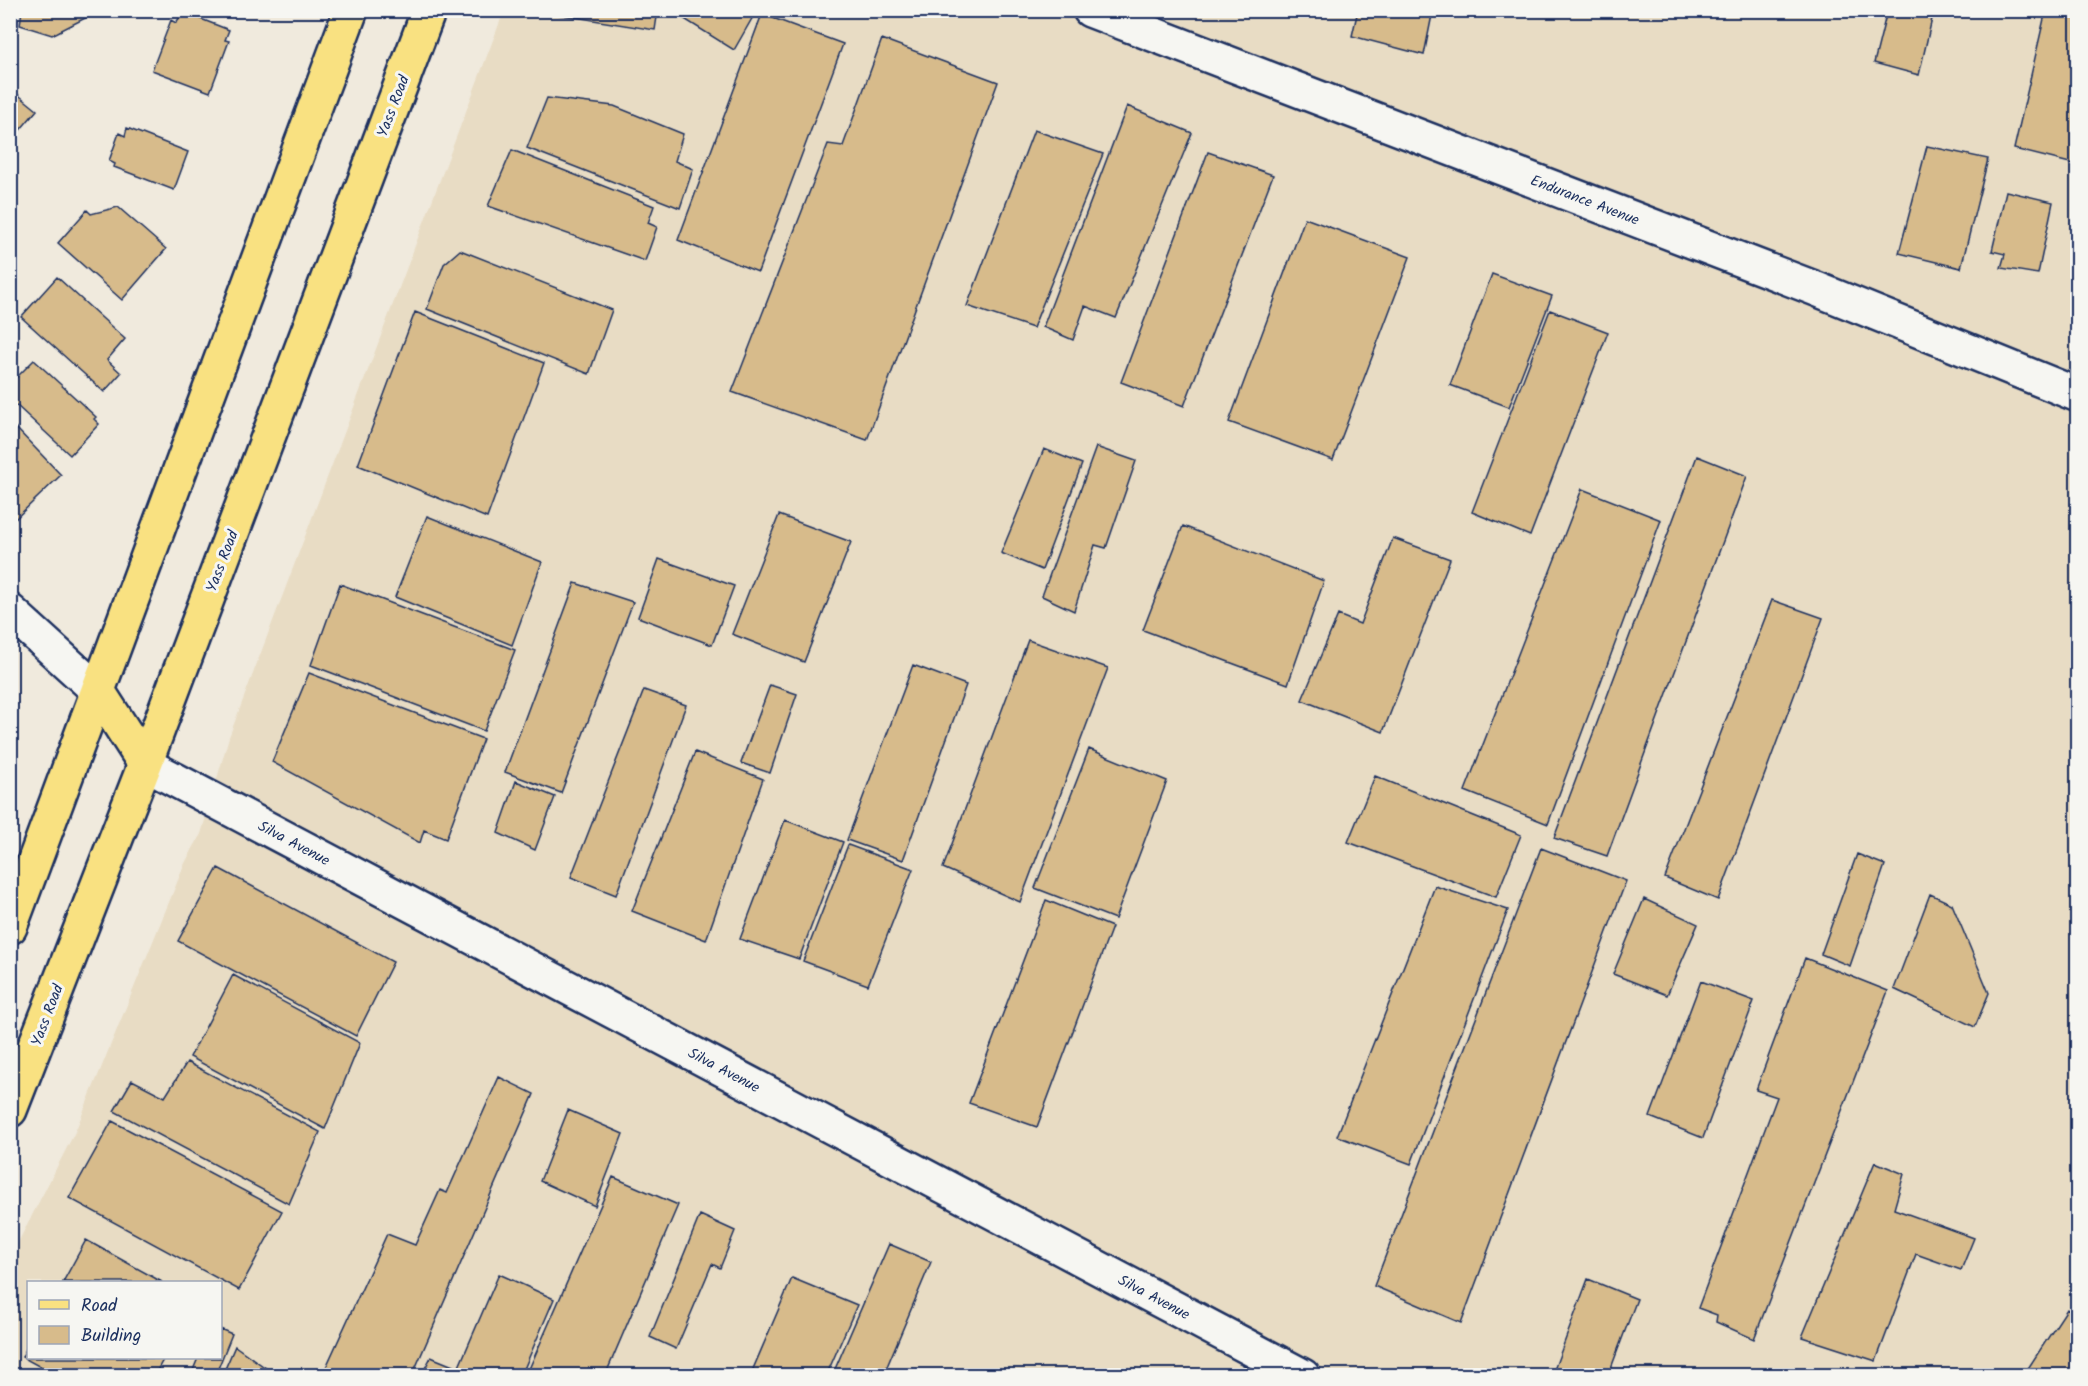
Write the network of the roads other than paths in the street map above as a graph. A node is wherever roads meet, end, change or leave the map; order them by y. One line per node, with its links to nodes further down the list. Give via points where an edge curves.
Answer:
1 (351, 10): 6 (main road)
2 (429, 10): 7 (main road, Yass Road)
3 (1090, 10): 4 (street, Endurance Avenue, via 1814,288)
4 (2078, 395)
5 (10, 611): 6 (street)
6 (98, 691): 7 (main road); 8 (main road)
7 (145, 764): 9 (main road, Yass Road); 10 (street, Silva Avenue)
8 (10, 927)
9 (10, 1110)
10 (1303, 1376)

